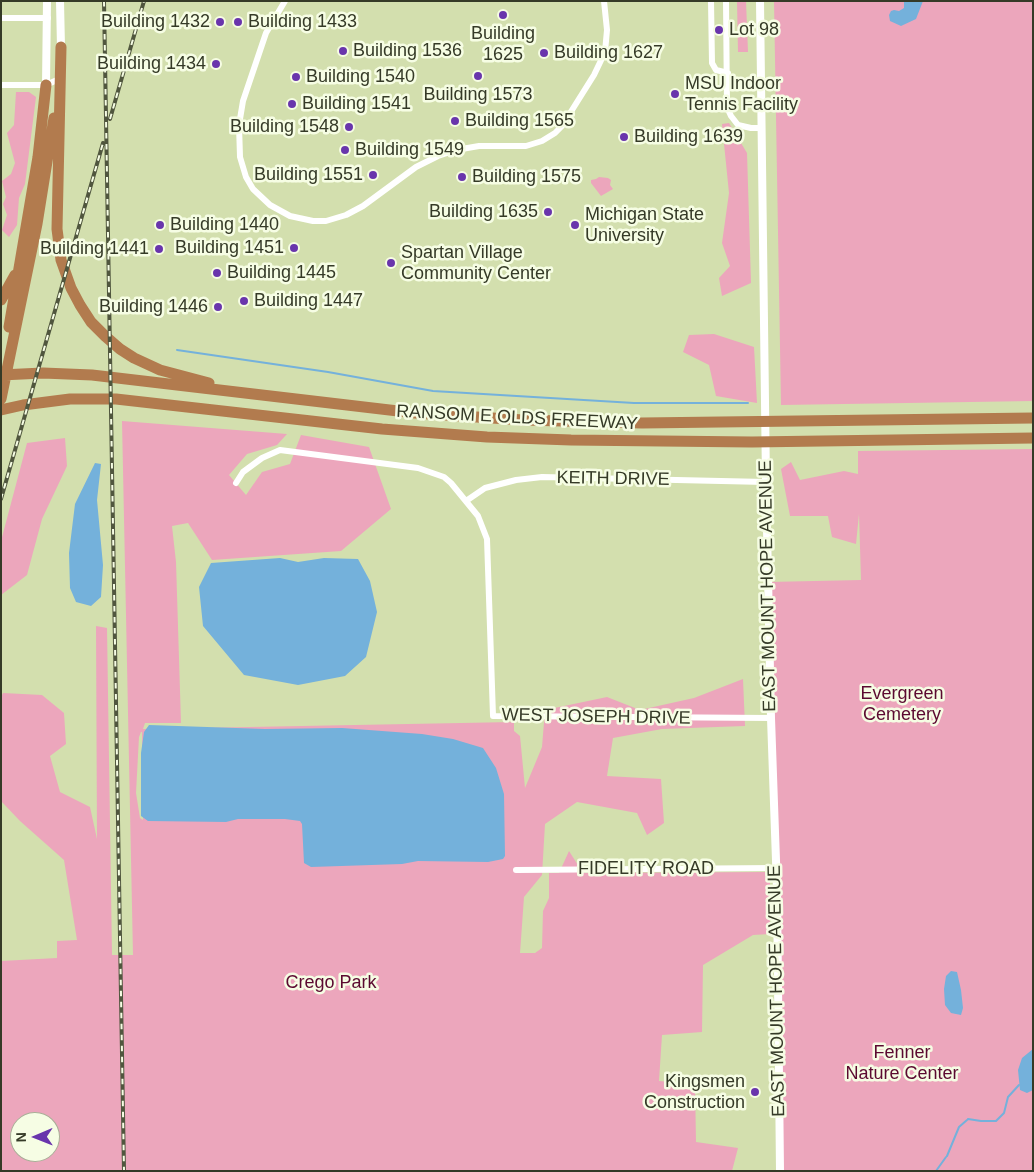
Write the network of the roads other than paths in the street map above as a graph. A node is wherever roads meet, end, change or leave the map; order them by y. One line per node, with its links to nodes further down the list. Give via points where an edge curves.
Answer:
1 (47, 1): 9 (street)
2 (59, 1): 10 (street)
3 (285, 1): 4 (street, via 266,33 243,101 239,125 240,157 253,189 270,206 290,216 313,221 346,215 416,167 438,156 478,146 526,146 555,134 594,75 604,52 607,30)
4 (604, 1)
5 (711, 1): 11 (street, via 712,63 716,70)
6 (726, 1): 11 (street)
7 (760, 1): 14 (street, EAST MOUNT HOPE AVENUE)
8 (1, 18): 9 (street)
9 (48, 18): 12 (street)
10 (61, 47): 12 (highway); 20 (highway, via 58,239 65,272 83,310 105,336 151,367)
11 (728, 73): 14 (street, via 731,116 738,125)
12 (51, 82): 13 (street); 15 (highway); 16 (highway, via 49,150)
13 (1, 85)
14 (762, 128): 25 (street, EAST MOUNT HOPE AVENUE)
15 (20, 267): 16 (highway); 17 (highway)
16 (21, 287): 18 (highway); 21 (highway)
17 (1, 300)
18 (1, 362)
19 (1, 375): 20 (highway, RANSOM E OLDS FREEWAY, via 57,373 103,376)
20 (268, 396): 23 (highway, RANSOM E OLDS FREEWAY, via 495,419 624,423)
21 (1, 399)
22 (1, 410): 24 (highway, RANSOM E OLDS FREEWAY, via 48,401 100,398 382,429 570,440 783,442)
23 (1033, 418)
24 (1033, 438)
25 (766, 482): 27 (street, KEITH DRIVE, via 542,477 485,488); 28 (street, EAST MOUNT HOPE AVENUE)
26 (236, 483): 27 (street, via 243,472 262,458 280,450 290,450 426,470 444,477)
27 (466, 501): 28 (street, WEST JOSEPH DRIVE, via 478,516 487,538 493,716)
28 (770, 718): 29 (street, EAST MOUNT HOPE AVENUE)
29 (776, 868): 30 (street, FIDELITY ROAD); 31 (street, EAST MOUNT HOPE AVENUE)
30 (516, 870)
31 (780, 1171)

